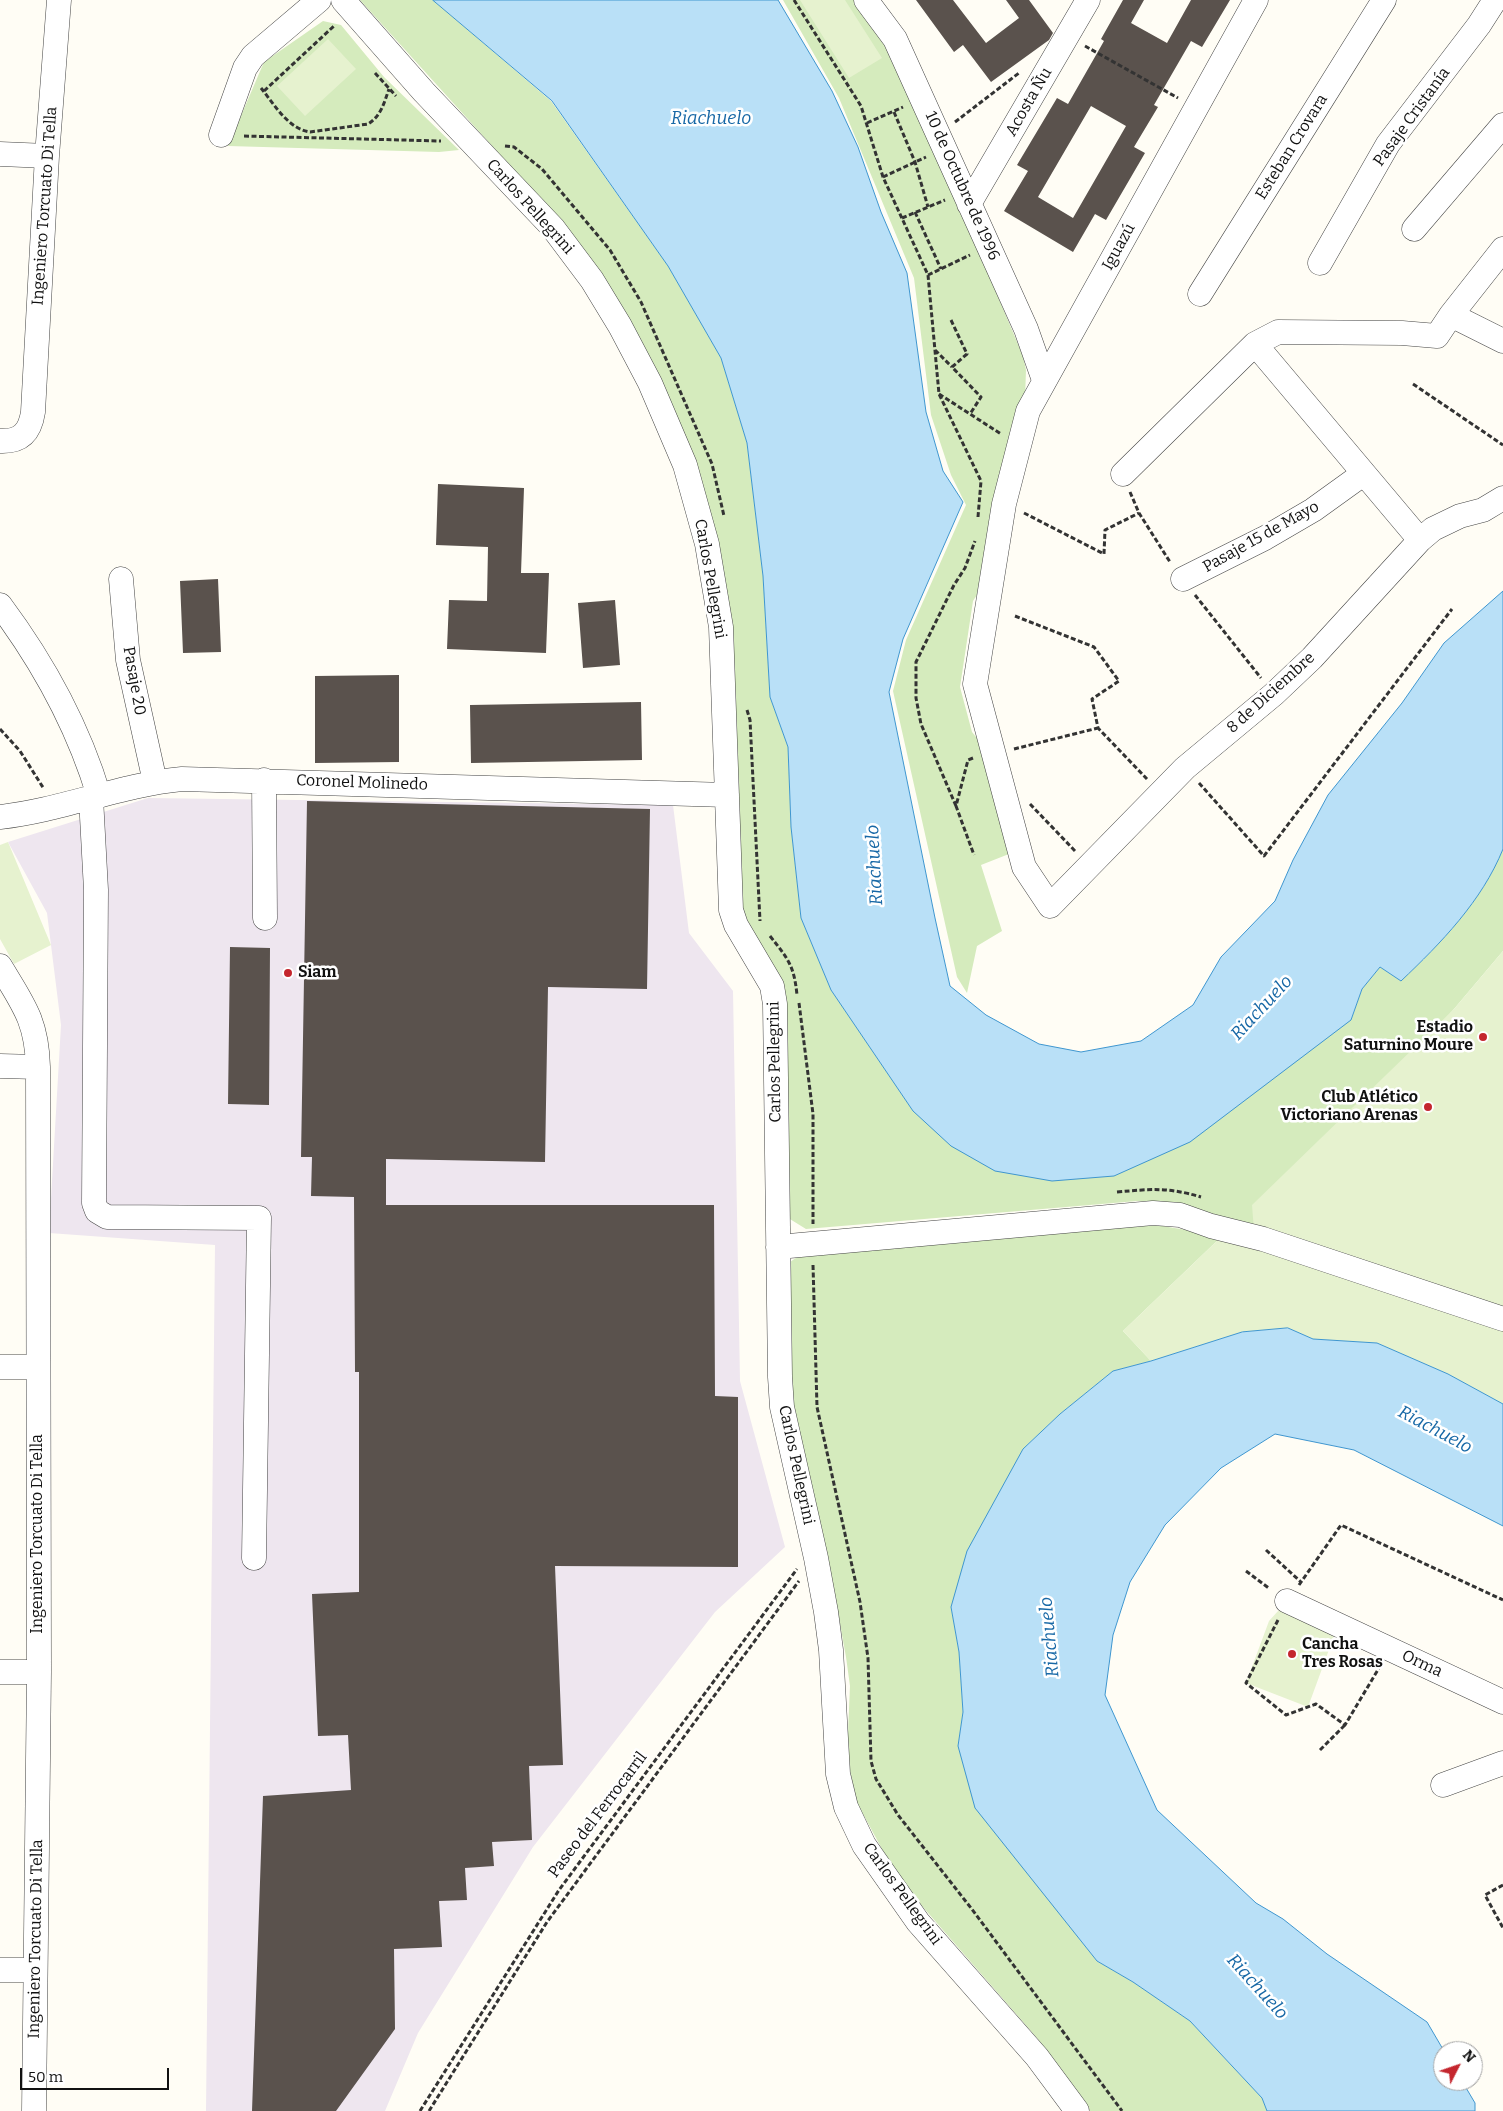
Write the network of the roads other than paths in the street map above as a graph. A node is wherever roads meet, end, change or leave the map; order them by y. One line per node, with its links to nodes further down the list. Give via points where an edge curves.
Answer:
1 (59, 0): 12 (street, Ingeniero Torcuato Di Tella)
2 (343, 0): 32 (street, Carlos Pellegrini, via 424,92 553,228 592,280 650,383 685,465 707,544 721,627)
3 (866, 0): 13 (street, 10 de Octubre de 1996, via 895,39 941,142)
4 (1256, 0): 21 (street, Iguazú)
5 (1384, 0): 17 (street, Esteban Crovara)
6 (1495, 0): 16 (street, Pasaje Cristanía, via 1388,144)
7 (317, 1): 10 (street, via 253,56 245,68)
8 (1079, 5): 13 (street, Acosta Ñu, via 1067,36)
9 (1503, 125): 14 (street)
10 (221, 135)
11 (0, 154): 12 (street)
12 (47, 156): 22 (street, Ingeniero Torcuato Di Tella, via 33,412 31,424 19,438)
13 (960, 206): 21 (street, 10 de Octubre de 1996, via 1026,329)
14 (1414, 229)
15 (1503, 249): 18 (street)
16 (1320, 263)
17 (1200, 294)
18 (1451, 315): 19 (street); 20 (street, via 1437,336 1278,332)
19 (1503, 341)
20 (1255, 344): 23 (street); 24 (street)
21 (1044, 380): 35 (street, Iguazú, via 1028,411 1004,504 975,684 1004,756 1024,867)
22 (0, 441)
23 (1123, 474)
24 (1363, 474): 26 (street); 28 (street, Pasaje 15 de Mayo, via 1313,510 1265,538)
25 (1503, 498): 26 (street, 8 de Diciembre, via 1483,510 1460,516 1433,529)
26 (1420, 540): 35 (street, 8 de Diciembre, via 1312,658 1185,768)
27 (121, 578): 31 (street, Pasaje 20, via 128,660)
28 (1183, 579)
29 (0, 605): 33 (street, via 42,665 62,703 88,759)
30 (264, 780): 31 (street, Coronel Molinedo); 32 (street, Coronel Molinedo); 36 (street)
31 (154, 782): 33 (street, Coronel Molinedo)
32 (727, 795): 40 (street, Carlos Pellegrini, via 731,910 736,925 772,986 775,1004)
33 (95, 797): 34 (street, Coronel Molinedo); 44 (street, via 94,1203 97,1211 107,1217 259,1218)
34 (0, 817)
35 (1050, 906)
36 (265, 918)
37 (0, 966): 39 (street, Ingeniero Torcuato Di Tella, via 32,1021)
38 (0, 1066): 39 (street)
39 (38, 1067): 43 (street, Ingeniero Torcuato Di Tella)
40 (778, 1247): 41 (street, via 1153,1213 1180,1215); 54 (street, Carlos Pellegrini, via 782,1407 815,1552 831,1650 838,1774 846,1807 864,1845 918,1922 1037,2057)
41 (1503, 1319)
42 (0, 1367): 43 (street)
43 (38, 1367): 47 (street, Ingeniero Torcuato Di Tella)
44 (254, 1558)
45 (1287, 1601): 48 (street, Orma)
46 (0, 1672): 47 (street)
47 (38, 1672): 52 (street, Ingeniero Torcuato Di Tella)
48 (1503, 1702)
49 (1503, 1764): 50 (street)
50 (1443, 1785)
51 (0, 1970): 52 (street)
52 (35, 1970): 53 (street, Ingeniero Torcuato Di Tella)
53 (34, 2111)
54 (1077, 2111)

